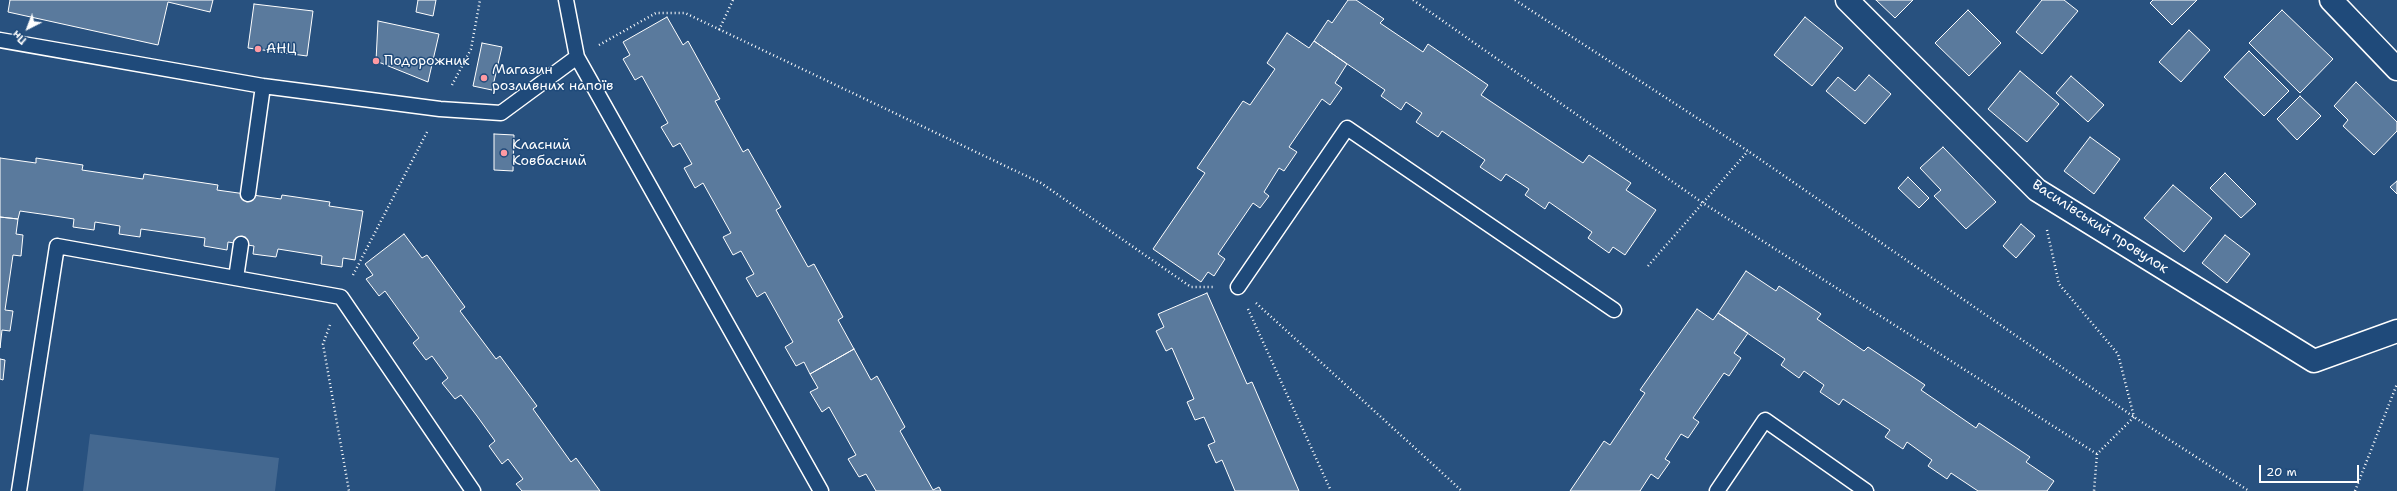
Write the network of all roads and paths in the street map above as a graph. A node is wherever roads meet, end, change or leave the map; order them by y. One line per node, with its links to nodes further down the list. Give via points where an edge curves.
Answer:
1 (480, 0): 13 (path, via 471,49)
2 (566, 0): 10 (lane)
3 (733, 0): 8 (path)
4 (1413, 0): 17 (path)
5 (1515, 0): 14 (path)
6 (1847, 0): 15 (street, Василівський провулок)
7 (2331, 0): 11 (street)
8 (719, 30): 10 (path, via 685,13 656,13); 21 (path, via 1041,183 1191,287)
9 (0, 40): 12 (lane)
10 (577, 57): 13 (lane, via 501,113); 31 (lane)
11 (2397, 69)
12 (263, 86): 13 (lane); 16 (lane)
13 (440, 109): 22 (path)
14 (1748, 152): 17 (path); 26 (path)
15 (2037, 190): 24 (street, Василівський провулок, via 2314,361); 26 (path, via 2059,284 2118,354)
16 (248, 194)
17 (1703, 202): 19 (path); 27 (path)
18 (241, 244): 20 (lane)
19 (1648, 266)
20 (236, 278): 22 (lane); 28 (lane, via 57,246)
21 (1238, 287): 23 (lane, via 1347,128); 32 (path); 33 (path)
22 (342, 297): 29 (path, via 323,344); 30 (lane)
23 (1614, 310)
24 (2397, 331)
25 (2397, 384): 38 (path)
26 (2134, 417): 27 (path); 37 (path)
27 (2097, 454): 36 (path)
28 (19, 491)
29 (349, 491)
30 (473, 491)
31 (822, 491)
32 (1331, 491)
33 (1462, 491)
34 (1717, 491): 35 (lane, via 1765,420)
35 (1866, 491)
36 (2094, 491)
37 (2249, 491)
38 (2355, 491)

